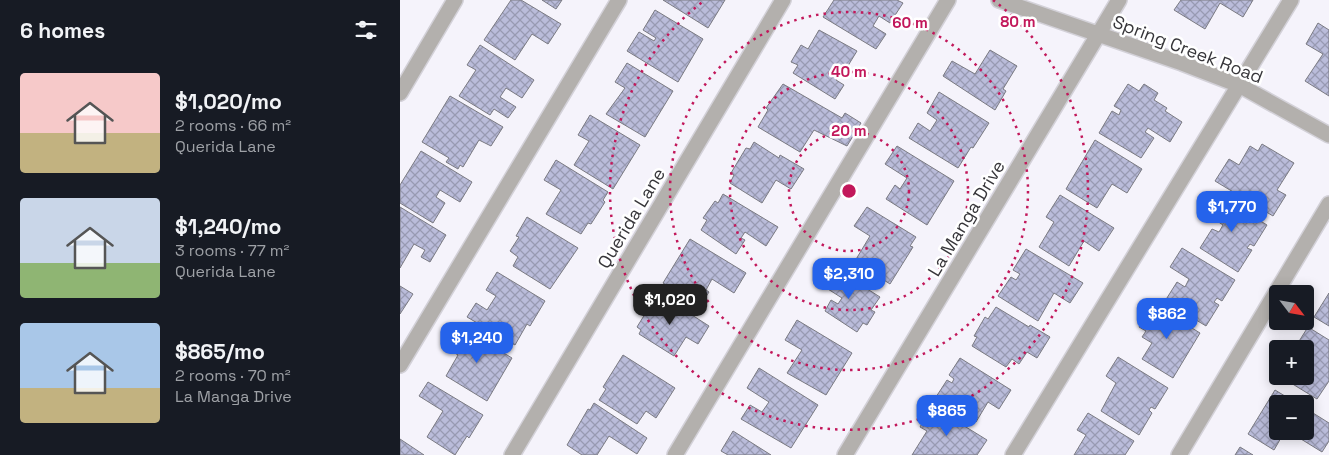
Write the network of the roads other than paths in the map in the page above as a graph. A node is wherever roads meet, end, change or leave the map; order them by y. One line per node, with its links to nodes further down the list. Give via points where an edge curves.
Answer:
1 (455, 0): 10 (street)
2 (619, 0): 13 (street)
3 (783, 0): 14 (street, Querida Lane)
4 (948, 0): 15 (street)
5 (999, 0): 8 (street, Spring Creek Road)
6 (1120, 0): 8 (street, La Manga Drive)
7 (1291, 0): 9 (street)
8 (1099, 34): 9 (street, Spring Creek Road); 16 (street, La Manga Drive)
9 (1239, 85): 11 (street, Spring Creek Road); 17 (street)
10 (400, 93)
11 (1329, 135)
12 (1329, 204): 18 (street)
13 (400, 365)
14 (512, 455)
15 (675, 455)
16 (845, 455)
17 (1013, 455)
18 (1179, 455)

